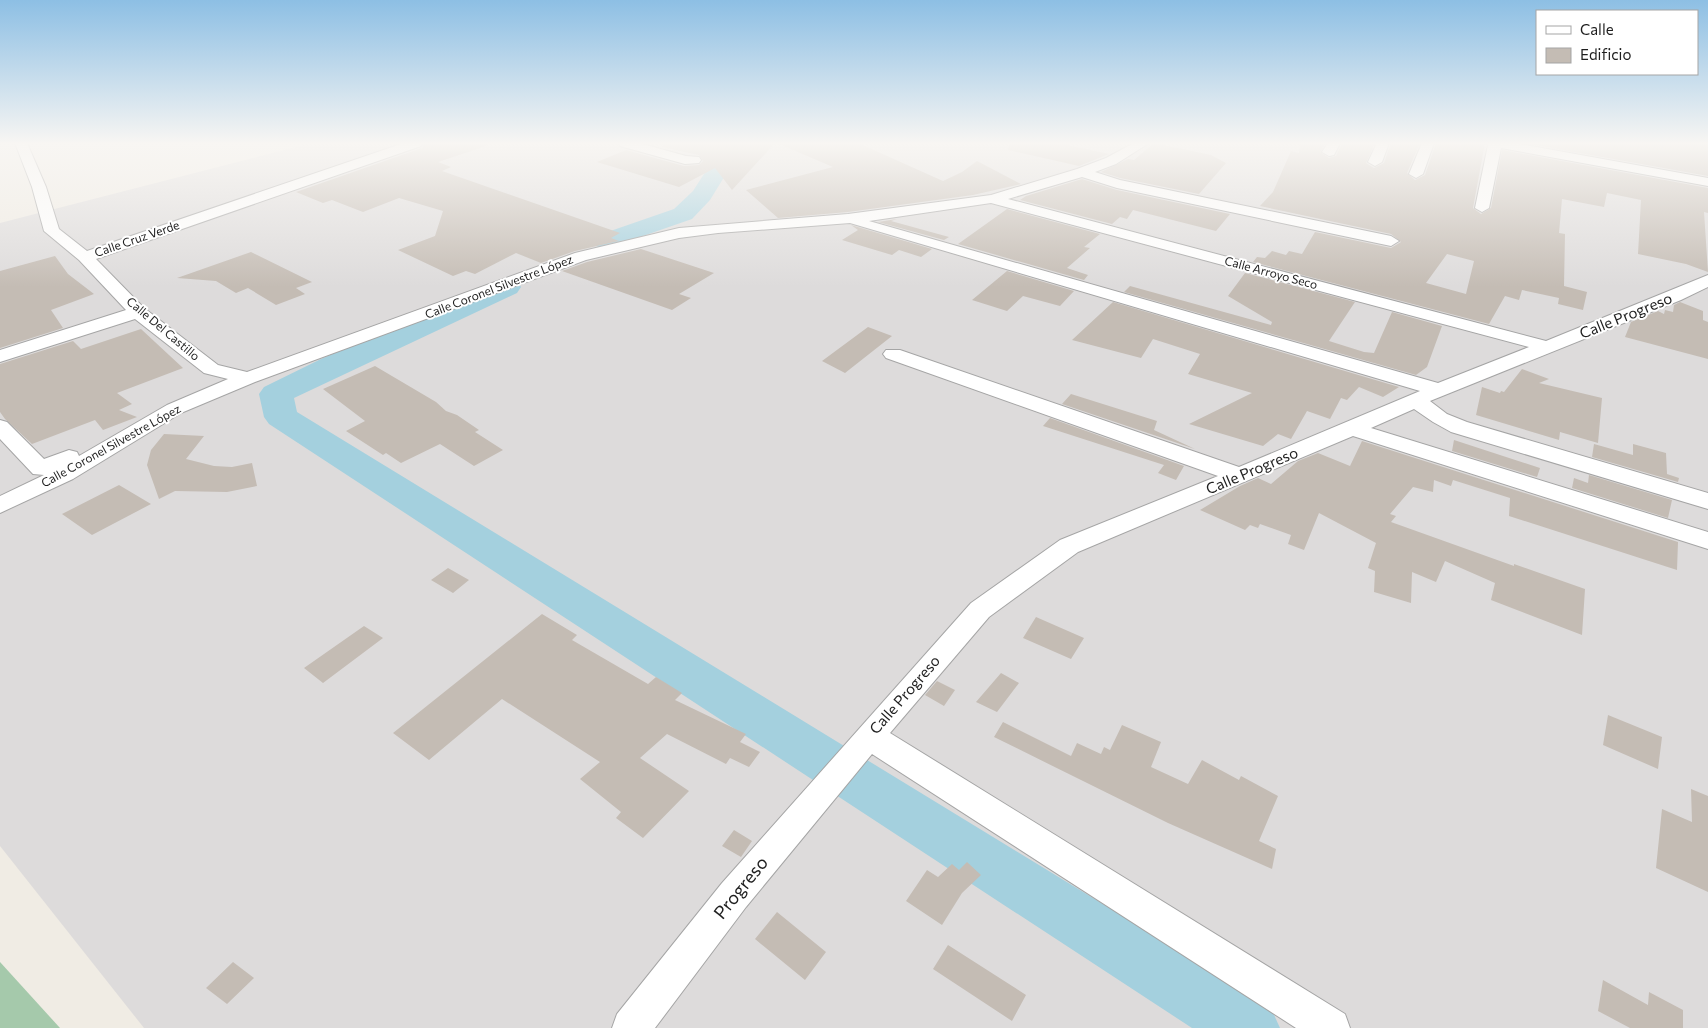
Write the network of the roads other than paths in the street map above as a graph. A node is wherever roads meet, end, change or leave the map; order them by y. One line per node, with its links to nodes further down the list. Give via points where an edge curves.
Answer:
1 (40, 191): 10 (street, Calle Del Castillo, via 52,231)
2 (277, 191): 10 (street, Calle Cruz Verde)
3 (1019, 191): 6 (street, Calle Coronel Silvestre López)
4 (1151, 191): 9 (street)
5 (1485, 191): 7 (street)
6 (992, 199): 8 (street, Calle Coronel Silvestre López); 13 (street, Calle Arroyo Seco)
7 (1482, 208)
8 (848, 219): 17 (street, Calle Coronel Silvestre López, via 686,232 581,256); 18 (street)
9 (1391, 241)
10 (85, 257): 12 (street, Calle Del Castillo)
11 (1708, 280): 13 (street, Calle Progreso)
12 (138, 312): 15 (street); 16 (street, Calle Del Castillo)
13 (1549, 347): 18 (street, Calle Progreso)
14 (893, 354): 23 (street)
15 (0, 356)
16 (211, 369): 17 (street, Calle Del Castillo); 20 (street, Calle Del Castillo)
17 (248, 378): 20 (street, Calle Coronel Silvestre López)
18 (1439, 390): 19 (street, Calle Progreso)
19 (1414, 400): 22 (street, Calle Progreso); 24 (street, via 1459,428)
20 (170, 411): 21 (street, via 40,470); 25 (street, Calle Coronel Silvestre López, via 65,474)
21 (0, 426)
22 (1352, 429): 23 (street, Calle Progreso); 26 (street)
23 (1242, 476): 27 (street, Calle Progreso, via 1069,546 1037,567 980,610)
24 (1708, 501)
25 (0, 505)
26 (1708, 541)
27 (862, 744): 28 (street, Progreso, via 734,895); 29 (street)
28 (631, 1028)
29 (1331, 1028)

